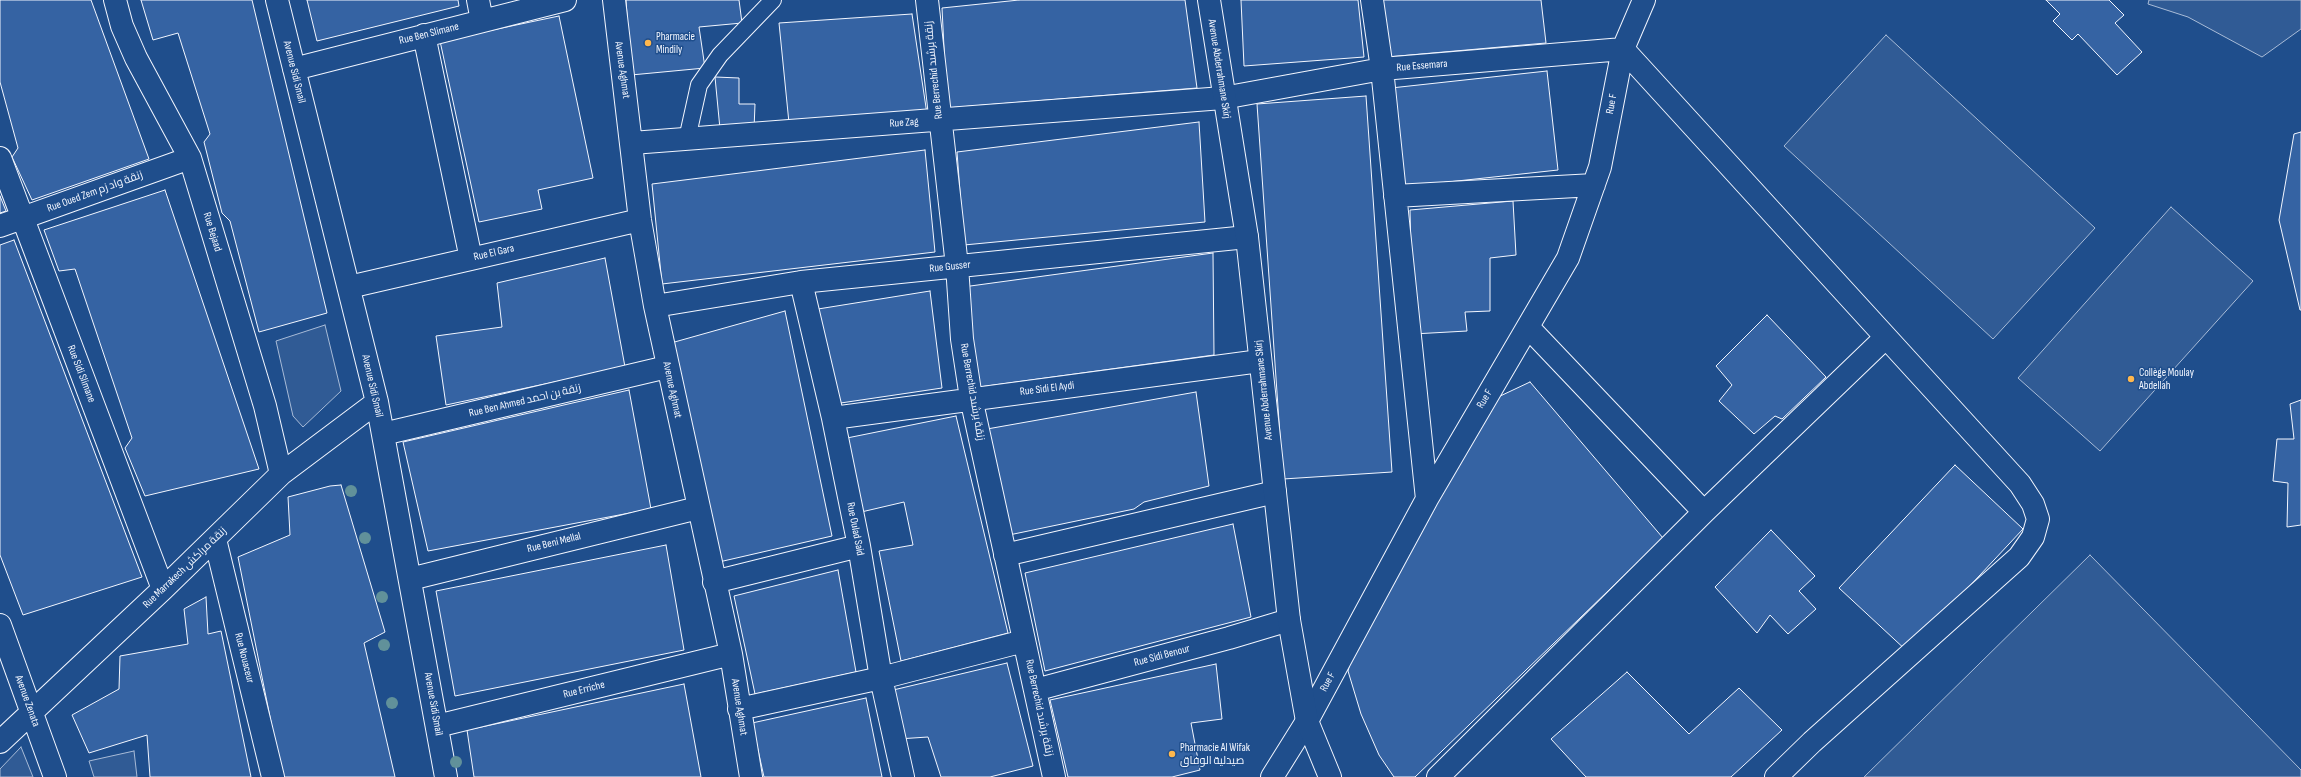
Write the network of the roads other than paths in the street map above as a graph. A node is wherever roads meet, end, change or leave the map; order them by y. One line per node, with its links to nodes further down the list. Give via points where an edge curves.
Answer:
1 (115, 0): 21 (street, Rue Bejaad, via 122,26 136,58)
2 (276, 0): 14 (street, Avenue Sidi Smail)
3 (478, 0): 11 (street)
4 (565, 0): 11 (street, Rue Ben Slimane)
5 (614, 0): 19 (street, Avenue Aghmat)
6 (773, 0): 18 (lane, via 720,55 699,85)
7 (927, 0): 17 (street, Rue Berrechid زنقة برشىد)
8 (1209, 0): 16 (street, Avenue Abderrahmane Skirj)
9 (1372, 0): 15 (street)
10 (1644, 0): 13 (street, Rue F)
11 (482, 21): 12 (street, Rue Ben Slimane)
12 (424, 35): 14 (street, Rue Ben Slimane); 28 (street)
13 (1622, 49): 15 (street, Rue Essemara); 22 (street, Rue F, via 1600,168); 34 (street)
14 (294, 68): 31 (street, Avenue Sidi Smail)
15 (1382, 69): 16 (street, Rue Essemara); 23 (street)
16 (1224, 98): 17 (street, Rue Zag); 27 (street, Avenue Abderrahmane Skirj)
17 (940, 120): 18 (street, Rue Zag); 29 (street, Rue Berrechid زنقة برشىد)
18 (687, 139): 19 (street, Rue Zag)
19 (632, 143): 25 (street, Avenue Aghmat)
20 (0, 158): 24 (street, Rue Sidi Slimane)
21 (190, 158): 24 (street, Rue Oued Zem زنقة واد زم); 41 (street, Rue Bejaad, via 265,406)
22 (1594, 185): 23 (street); 33 (street, Rue F, via 1568,258)
23 (1395, 196): 43 (street)
24 (22, 218): 26 (street, Rue Oued Zem زنقة واد زم); 51 (street, Rue Sidi Slimane)
25 (640, 220): 28 (street, Rue El Gara); 32 (street, Avenue Aghmat)
26 (0, 226)
27 (1247, 237): 29 (street, Rue Gusser); 35 (street, Avenue Abderrahmane Skirj)
28 (471, 259): 31 (street, Rue El Gara)
29 (957, 266): 30 (street, Rue Gusser); 37 (street, Rue Berrechid زنقة برشىد, via 962,339)
30 (801, 282): 32 (street, Rue Gusser); 39 (street, Rue Oulad Said)
31 (348, 287): 38 (street, Avenue Sidi Smail)
32 (655, 306): 36 (street, Avenue Aghmat)
33 (1528, 327): 43 (street, Rue F); 45 (street)
34 (1885, 338): 45 (street); 72 (street, via 2020,484 2033,504 2038,519 2033,537 2019,557)
35 (1260, 361): 37 (street, Rue Sidi El Aydi); 42 (street, Avenue Abderrahmane Skirj)
36 (667, 367): 40 (street, Rue Ben Ahmed زنقة بن احمد); 44 (street, Avenue Aghmat)
37 (971, 398): 39 (street, Rue Sidi El Aydi); 48 (street, Rue Berrechid زنقة برشىد)
38 (377, 402): 40 (street, Avenue Sidi Smail); 41 (street, Rue Marrakech زنقة مراكش)
39 (833, 418): 47 (street, Rue Oulad Said)
40 (383, 434): 49 (street, Avenue Sidi Smail)
41 (281, 474): 46 (street, Rue Marrakech زنقة مراكش)
42 (1275, 492): 48 (street); 52 (street, Avenue Abderrahmane Skirj)
43 (1427, 499): 60 (street, Rue F)
44 (698, 508): 49 (street, Rue Beni Mellal); 50 (street, Avenue Aghmat)
45 (1704, 512): 71 (street)
46 (215, 539): 51 (street, Rue Marrakech زنقة مراكش); 64 (street, Rue Nouaceur)
47 (859, 546): 50 (street); 56 (street, Rue Oulad Said)
48 (1005, 555): 54 (street, Rue Berrechid زنقة برشىد)
49 (410, 579): 61 (street, Avenue Sidi Smail)
50 (714, 582): 55 (street, Avenue Aghmat)
51 (163, 589): 59 (street, Rue Marrakech زنقة مراكش)
52 (1289, 620): 57 (street, Rue Sidi Benour); 60 (street, Avenue Abderrahmane Skirj)
53 (0, 625): 59 (street, Avenue Zenata)
54 (1024, 640): 56 (street); 57 (street, Rue Berrechid زنقة برشىد)
55 (731, 654): 58 (street, Avenue Aghmat); 61 (street, Rue Erriche)
56 (881, 678): 58 (street); 67 (street, Rue Oulad Said)
57 (1035, 690): 68 (street, Rue Berrechid زنقة برشىد)
58 (739, 709): 66 (street, Avenue Aghmat)
59 (32, 712): 62 (street, Rue Marrakech زنقة مراكش); 63 (street, Avenue Zenata)
60 (1307, 720): 69 (street, Rue F); 70 (street, Avenue Abderrahmane Skirj)
61 (437, 726): 65 (street, Avenue Sidi Smail)
62 (0, 742)
63 (55, 777)
64 (273, 777)
65 (446, 777)
66 (751, 777)
67 (903, 777)
68 (1054, 777)
69 (1272, 777)
70 (1330, 777)
71 (1438, 777)
72 (1776, 777)

